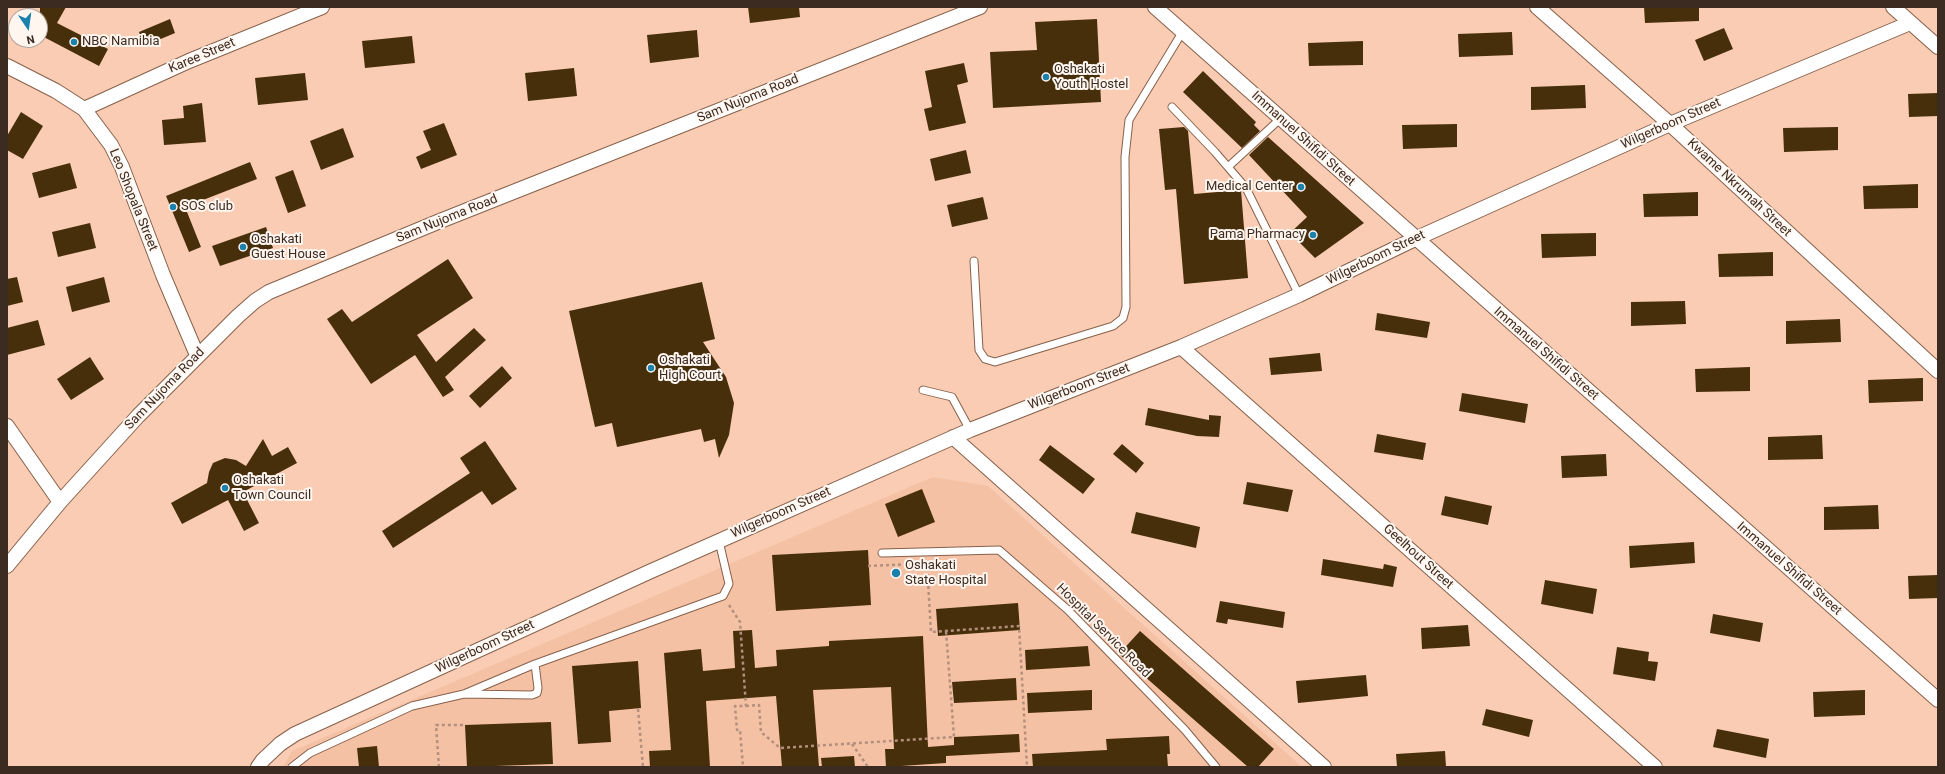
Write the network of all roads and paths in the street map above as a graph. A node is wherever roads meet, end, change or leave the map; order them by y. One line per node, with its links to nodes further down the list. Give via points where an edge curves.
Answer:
1 (322, 7): 11 (street, Karee Street, via 189,61)
2 (980, 7): 19 (street, Sam Nujoma Road, via 282,286 255,301)
3 (1155, 7): 7 (street, Immanuel Shifidi Street)
4 (1537, 7): 13 (street, Kwame Nkrumah Street)
5 (1892, 7): 6 (street)
6 (1910, 22): 8 (street); 13 (street, Wilgerboom Street)
7 (1183, 31): 12 (street, Immanuel Shifidi Street); 16 (lane, via 1129,120 1125,158 1126,307 1123,318 1113,326 995,362 985,359 979,350)
8 (1938, 47)
9 (7, 66): 11 (street, Leo Shopala Street, via 56,91)
10 (1172, 107): 14 (lane)
11 (84, 109): 19 (street, Leo Shopala Street, via 111,145 122,168)
12 (1280, 119): 14 (lane); 15 (street, Immanuel Shifidi Street)
13 (1670, 124): 15 (street, Wilgerboom Street); 20 (street, Kwame Nkrumah Street)
14 (1228, 167): 17 (lane, via 1246,188)
15 (1415, 239): 17 (street, Wilgerboom Street); 34 (street, Immanuel Shifidi Street)
16 (974, 261)
17 (1299, 295): 18 (street, Wilgerboom Street)
18 (1181, 347): 23 (street, Wilgerboom Street); 48 (street, Geelhout Street)
19 (197, 355): 25 (street, Sam Nujoma Road)
20 (1938, 371)
21 (923, 390): 23 (lane, via 952,397)
22 (7, 426): 25 (street)
23 (970, 430): 24 (street, Wilgerboom Street)
24 (953, 437): 26 (street, Wilgerboom Street); 47 (street)
25 (60, 502): 28 (street, Sam Nujoma Road)
26 (719, 540): 30 (lane, via 729,584); 39 (street, Wilgerboom Street, via 296,734 280,744)
27 (882, 553): 46 (lane, Hospital Service Road, via 999,550 1068,610 1185,730)
28 (7, 566)
29 (868, 566): 31 (path, via 927,564 931,632)
30 (723, 596): 32 (lane); 35 (path, via 740,622)
31 (946, 631): 38 (path, via 954,738); 45 (path, via 1019,626)
32 (535, 664): 33 (lane); 33 (lane, via 537,693)
33 (464, 694): 40 (lane, via 412,706 310,753)
34 (1938, 700)
35 (746, 706): 38 (path, via 759,705 761,732 780,748); 43 (path, via 736,706)
36 (638, 708): 42 (path)
37 (466, 725): 41 (path, via 436,725)
38 (852, 744): 44 (path)
39 (258, 767)
40 (292, 767)
41 (439, 767)
42 (643, 767)
43 (743, 767)
44 (868, 767)
45 (1027, 767)
46 (1216, 767)
47 (1324, 767)
48 (1655, 767)

